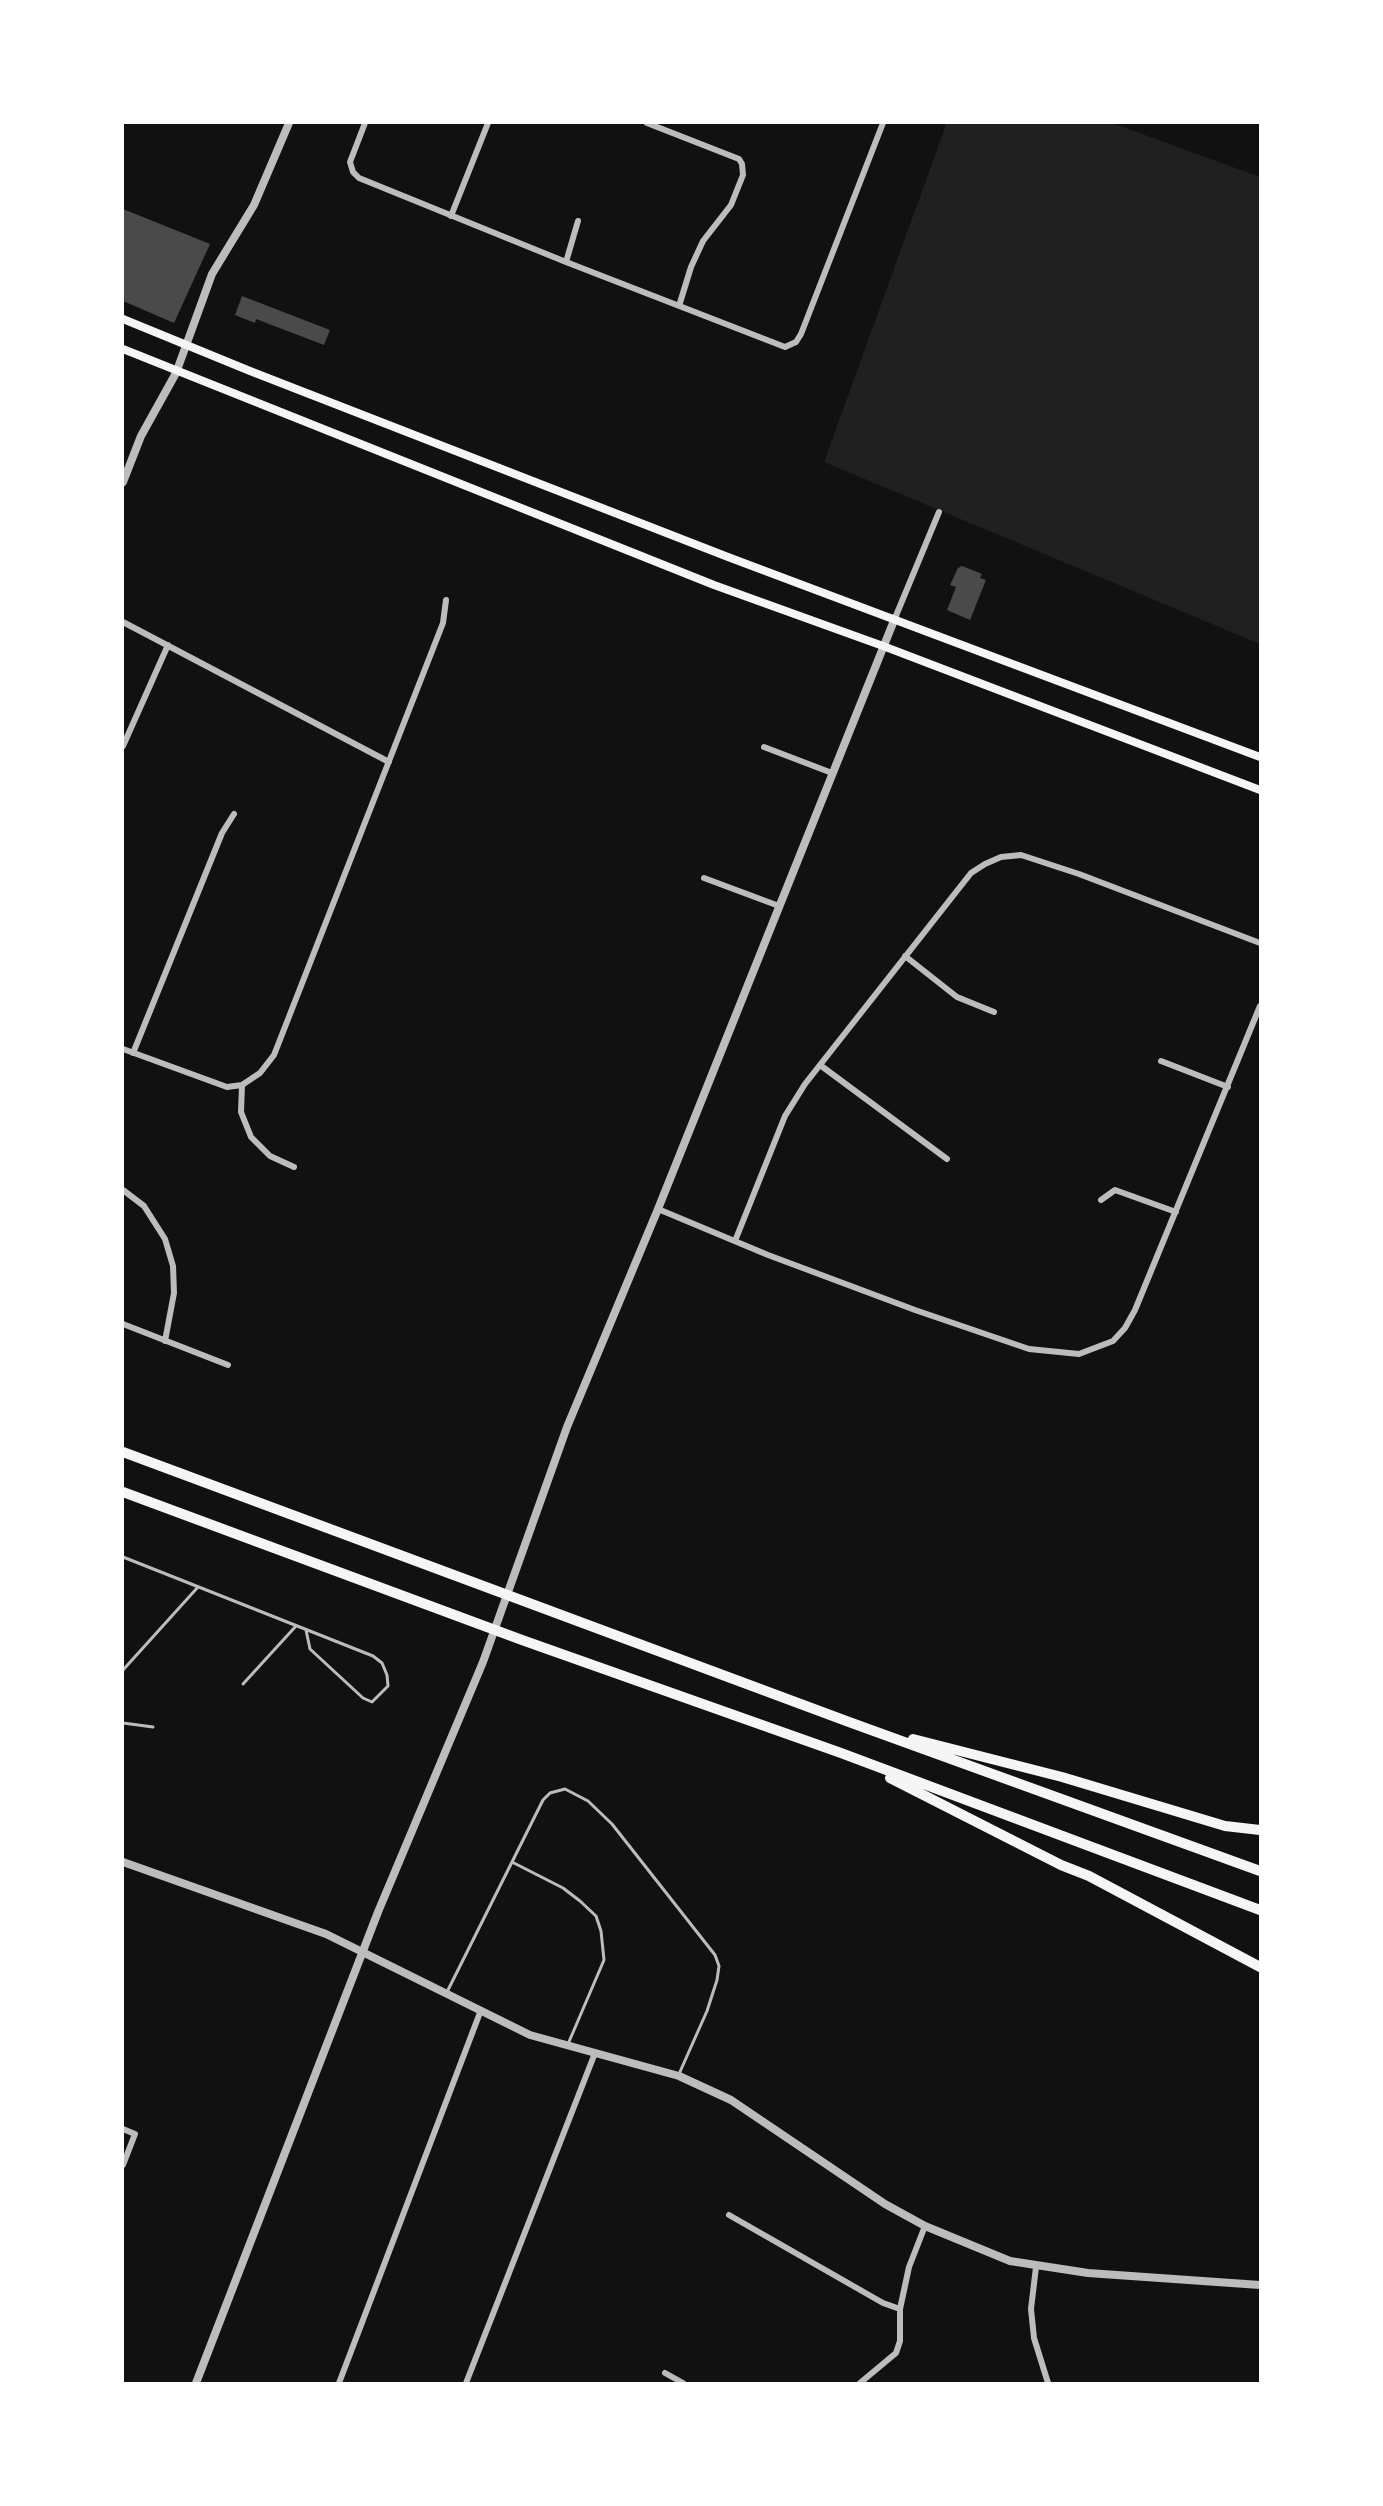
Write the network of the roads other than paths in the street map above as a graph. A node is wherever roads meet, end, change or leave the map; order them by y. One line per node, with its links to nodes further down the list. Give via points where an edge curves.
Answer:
1 (289, 123): 11 (street, via 254,205 212,274)
2 (365, 123): 6 (street, via 350,162 353,172)
3 (488, 123): 6 (street)
4 (647, 123): 9 (street, via 739,159 742,164 743,175 730,205 703,241)
5 (883, 123): 9 (street, via 796,342 785,346)
6 (451, 216): 8 (street)
7 (578, 221): 8 (street)
8 (566, 262): 9 (street)
9 (679, 306)
10 (123, 319): 11 (main road)
11 (188, 345): 13 (street); 17 (main road)
12 (123, 349): 13 (main road)
13 (176, 373): 14 (street, via 141,436); 20 (main road, via 714,585)
14 (123, 482)
15 (939, 512): 17 (street)
16 (446, 600): 24 (street, via 443,623)
17 (895, 618): 20 (street); 23 (main road)
18 (123, 622): 19 (street)
19 (168, 645): 21 (street); 24 (street)
20 (883, 646): 25 (street); 26 (main road)
21 (123, 746)
22 (764, 747): 25 (street)
23 (1260, 757)
24 (388, 762): 38 (street, via 274,1055 260,1073)
25 (832, 772): 29 (street)
26 (1260, 790)
27 (234, 814): 35 (street, via 222,833)
28 (704, 878): 29 (street)
29 (779, 906): 44 (street)
30 (1260, 943): 31 (street, via 1021,855 1001,857 971,873)
31 (905, 956): 33 (street, via 957,996); 37 (street)
32 (1260, 1006): 39 (street)
33 (994, 1012)
34 (123, 1049): 35 (street)
35 (134, 1053): 38 (street, via 227,1087)
36 (1161, 1061): 39 (street)
37 (820, 1065): 40 (street); 46 (street, via 785,1116)
38 (242, 1085): 41 (street, via 241,1112 251,1137 270,1156)
39 (1228, 1087): 45 (street)
40 (947, 1159)
41 (294, 1167)
42 (123, 1190): 48 (street, via 144,1206 165,1239 173,1266 174,1293)
43 (1101, 1200): 45 (street, via 1115,1190)
44 (658, 1209): 46 (street); 67 (street, via 567,1427 483,1662)
45 (1176, 1212): 46 (street, via 1125,1328 1109,1343 1079,1354 1029,1349)
46 (735, 1241)
47 (123, 1324): 48 (street)
48 (165, 1341): 49 (street)
49 (228, 1365)
50 (123, 1452): 58 (highway)
51 (123, 1492): 61 (highway)
52 (123, 1557): 53 (lane)
53 (199, 1586): 54 (lane); 56 (lane)
54 (296, 1626): 55 (lane); 57 (lane)
55 (306, 1630): 55 (lane, via 373,1656 382,1663 388,1686 372,1702 363,1698 310,1649)
56 (123, 1670)
57 (243, 1684)
58 (849, 1722): 62 (highway, via 1225,1826); 65 (highway)
59 (123, 1724): 60 (lane)
60 (153, 1727)
61 (842, 1753): 66 (highway); 68 (highway, via 1089,1876)
62 (1260, 1830)
63 (123, 1862): 67 (street)
64 (512, 1862): 69 (lane); 71 (lane, via 580,1901 596,1916 601,1931 604,1960); 73 (lane, via 550,1793 565,1789 574,1793 612,1824 716,1955 717,1980 707,2012)
65 (1260, 1871)
66 (1260, 1910)
67 (364, 1951): 69 (street); 82 (street)
68 (1260, 1967)
69 (447, 1992): 70 (street)
70 (481, 2010): 71 (street, via 530,2035); 83 (street)
71 (567, 2046): 72 (street)
72 (595, 2053): 73 (street); 84 (street)
73 (678, 2076): 77 (street, via 731,2100 885,2204)
74 (123, 2129): 75 (street, via 135,2133)
75 (123, 2165)
76 (729, 2215): 80 (street)
77 (925, 2226): 78 (street, via 1010,2261); 80 (street, via 909,2267)
78 (1036, 2267): 79 (street); 87 (street, via 1031,2309 1034,2338)
79 (1260, 2285)
80 (900, 2309): 86 (street, via 896,2353)
81 (665, 2373): 85 (street)
82 (196, 2383)
83 (339, 2383)
84 (466, 2383)
85 (683, 2383)
86 (860, 2383)
87 (1048, 2383)

